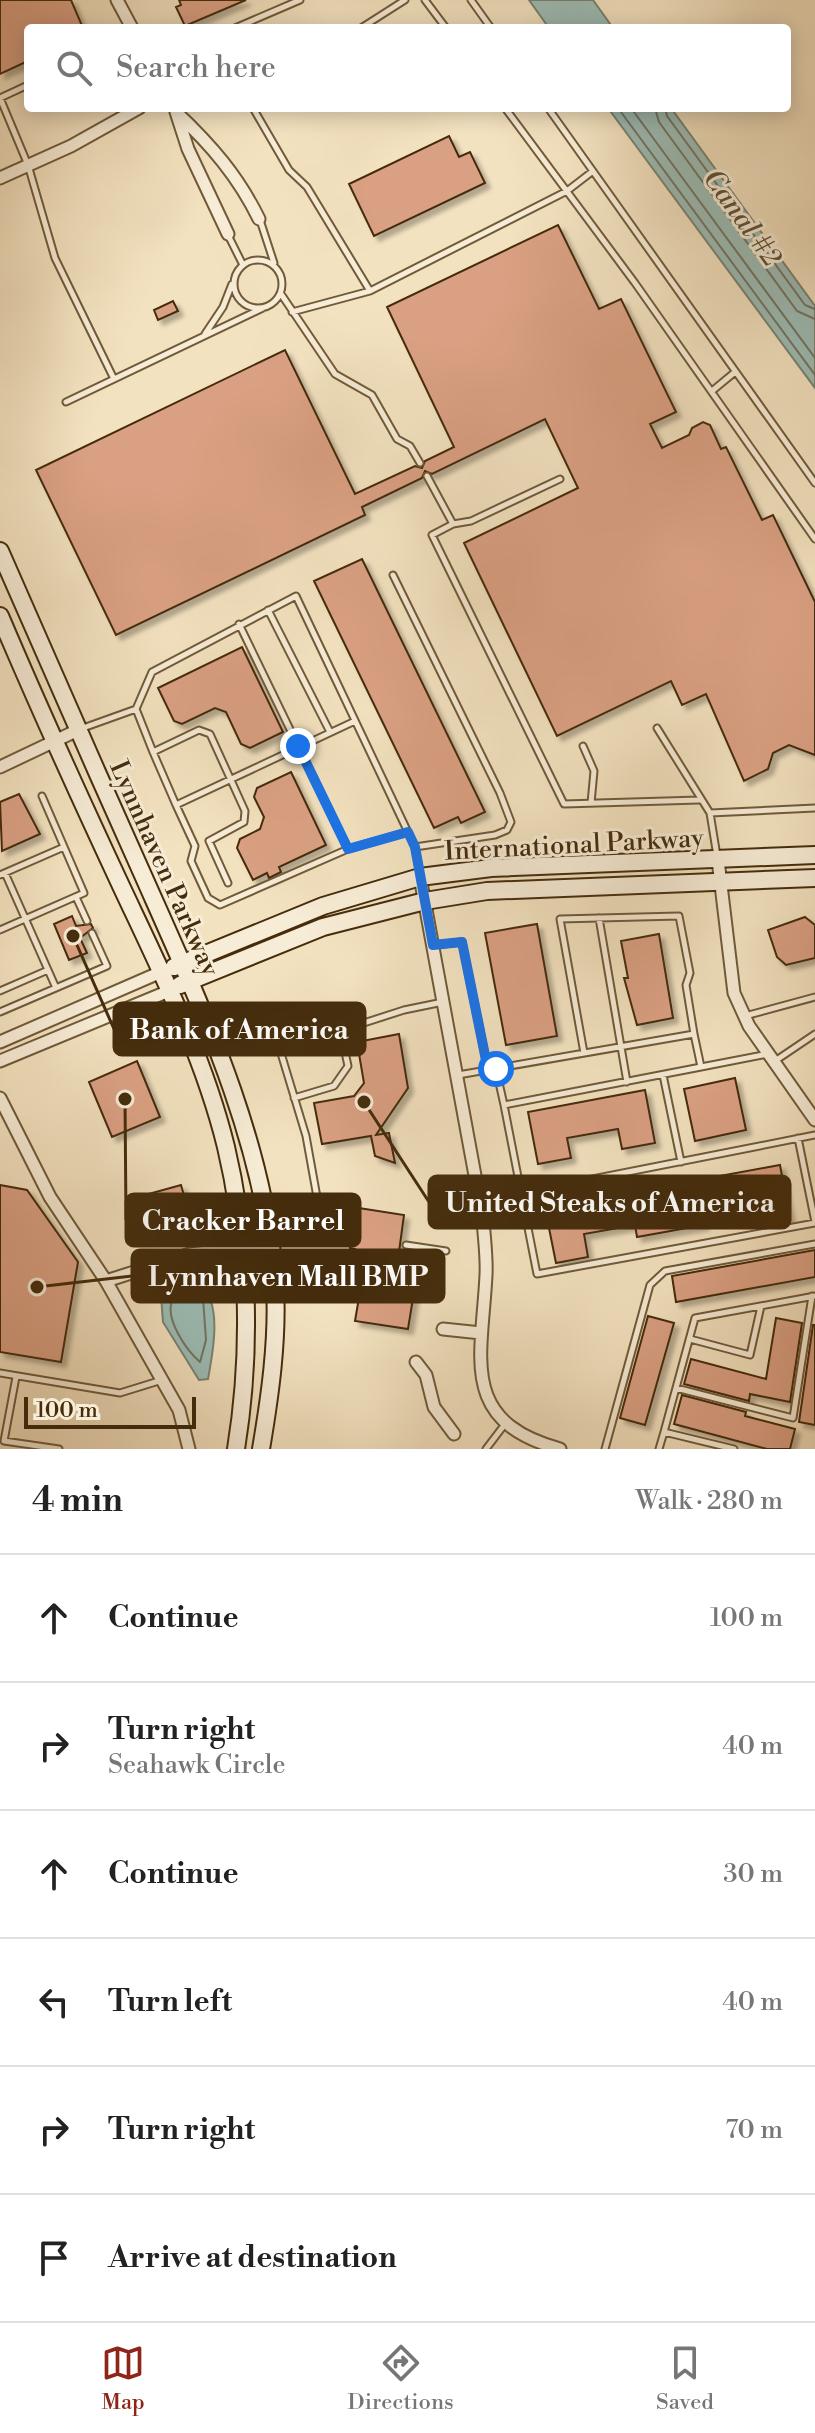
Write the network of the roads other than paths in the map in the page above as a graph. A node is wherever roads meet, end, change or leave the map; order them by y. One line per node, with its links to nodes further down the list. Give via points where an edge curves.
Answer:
1 (117, 0): 6 (street)
2 (300, 0): 7 (lane)
3 (405, 0): 8 (lane)
4 (425, 0): 9 (lane)
5 (471, 0): 10 (lane)
6 (130, 24)
7 (244, 24)
8 (367, 24)
9 (443, 24)
10 (488, 24)
11 (24, 87): 12 (lane)
12 (0, 98): 19 (lane)
13 (131, 112): 19 (street)
14 (176, 112): 24 (street)
15 (177, 112): 23 (street, via 217,150)
16 (255, 112): 28 (lane)
17 (508, 112): 22 (lane)
18 (551, 112): 20 (lane)
19 (28, 165): 21 (street); 34 (lane, via 55,258)
20 (593, 171): 22 (lane); 33 (lane)
21 (0, 178)
22 (567, 191): 28 (lane); 35 (lane)
23 (259, 219): 25 (lane)
24 (228, 234): 26 (lane)
25 (274, 264): 26 (lane, via 258,259); 29 (lane, via 283,278)
26 (243, 265): 27 (lane)
27 (234, 279): 30 (lane, via 241,301); 32 (lane)
28 (370, 291): 31 (lane)
29 (281, 294): 30 (lane); 31 (lane)
30 (263, 308): 32 (lane)
31 (292, 312): 37 (lane, via 335,374 372,395 397,439 410,446)
32 (204, 335): 34 (lane)
33 (735, 372): 35 (lane); 40 (lane)
34 (114, 379): 36 (lane)
35 (712, 391): 42 (lane)
36 (66, 402)
37 (420, 463)
38 (427, 476): 41 (lane)
39 (560, 479): 41 (lane, via 471,521)
40 (815, 483)
41 (453, 524): 61 (lane, via 432,535 557,790 564,804)
42 (815, 539)
43 (0, 551): 51 (main road, Lynnhaven Parkway)
44 (393, 575): 69 (lane, via 511,822 495,835)
45 (268, 610): 47 (lane); 49 (lane, via 296,596); 52 (lane)
46 (0, 616): 53 (main road, Lynnhaven Parkway)
47 (239, 624): 48 (lane, via 152,672); 54 (lane)
48 (136, 709): 51 (lane); 56 (lane)
49 (355, 721): 52 (lane); 65 (lane)
50 (657, 728): 60 (lane)
51 (78, 730): 53 (street); 86 (main road, Lynnhaven Parkway)
52 (330, 732): 54 (lane)
53 (54, 743): 57 (street); 88 (main road, Lynnhaven Parkway)
54 (298, 746): 58 (lane); 70 (lane)
55 (583, 746): 61 (lane, via 594,771)
56 (153, 752): 58 (lane, via 199,730 210,734); 62 (lane)
57 (0, 767)
58 (230, 779): 62 (lane); 66 (lane, via 245,811 244,822)
59 (42, 796): 68 (lane)
60 (699, 800): 61 (lane); 64 (lane)
61 (591, 803)
62 (176, 805): 67 (lane)
63 (815, 808): 64 (lane)
64 (710, 813): 72 (lane)
65 (408, 832): 69 (lane); 70 (lane)
66 (209, 841): 67 (lane); 76 (lane)
67 (195, 846): 70 (lane, via 191,861 208,898 220,905)
68 (64, 847): 73 (lane); 78 (lane, via 84,893)
69 (415, 847): 74 (lane)
70 (348, 849)
71 (815, 855): 72 (main road, International Parkway)
72 (718, 860): 74 (main road, International Parkway, via 491,868); 77 (street)
73 (3, 874): 80 (lane)
74 (420, 877): 79 (street); 86 (main road, International Parkway, via 323,906)
75 (815, 878): 77 (main road, International Parkway)
76 (228, 883)
77 (722, 884): 79 (main road, International Parkway, via 487,891); 96 (street, via 729,967)
78 (76, 897): 80 (lane); 82 (lane)
79 (425, 901): 85 (street); 89 (main road, International Parkway, via 323,927)
80 (25, 918): 83 (lane); 87 (lane)
81 (599, 918): 98 (lane, via 679,916); 101 (lane); 102 (lane, via 560,919)
82 (87, 921)
83 (0, 930)
84 (92, 933): 90 (lane, via 107,966)
85 (433, 945): 94 (street); 107 (lane, via 462,942)
86 (182, 963): 88 (main road, International Parkway); 89 (main road, Lynnhaven Parkway)
87 (48, 970): 90 (lane); 91 (lane)
88 (161, 972): 92 (main road, Lynnhaven Parkway); 100 (street)
89 (189, 981): 92 (main road, International Parkway); 122 (main road, Lynnhaven Parkway, via 228,1079)
90 (56, 988): 95 (lane)
91 (0, 991)
92 (169, 991): 104 (street); 124 (main road, Lynnhaven Parkway, via 226,1147)
93 (815, 997): 96 (lane)
94 (444, 1002): 97 (lane); 108 (street)
95 (0, 1012)
96 (744, 1016): 103 (street)
97 (340, 1029): 112 (lane, via 348,1066 334,1086); 112 (lane, via 280,1050)
98 (694, 1034): 101 (lane); 105 (lane)
99 (815, 1034): 103 (lane)
100 (0, 1042)
101 (621, 1047): 102 (lane); 110 (lane)
102 (584, 1053): 106 (lane)
103 (772, 1058): 105 (lane); 114 (street)
104 (0, 1061)
105 (701, 1067): 109 (lane)
106 (496, 1069): 107 (lane); 113 (lane)
107 (488, 1070): 108 (lane)
108 (457, 1075): 119 (street)
109 (663, 1075): 110 (lane); 117 (lane)
110 (627, 1082): 113 (lane)
111 (0, 1098): 126 (street, via 46,1191)
112 (294, 1098): 122 (lane, via 324,1236)
113 (504, 1105): 118 (lane)
114 (815, 1120)
115 (815, 1135): 116 (lane)
116 (798, 1138): 117 (lane); 120 (lane)
117 (681, 1162): 118 (lane)
118 (520, 1194): 119 (lane); 120 (lane, via 537,1274)
119 (480, 1201): 130 (street, via 486,1272)
120 (815, 1223)
121 (815, 1244): 146 (lane, via 665,1271 650,1285)
122 (270, 1245): 124 (street); 143 (main road, Lynnhaven Parkway, via 276,1316)
123 (406, 1245): 125 (lane)
124 (240, 1246): 126 (street, via 168,1259); 142 (main road, Lynnhaven Parkway, via 246,1341)
125 (446, 1251)
126 (106, 1281): 135 (street)
127 (813, 1296): 128 (lane); 136 (lane, via 793,1418)
128 (761, 1306): 131 (lane, via 695,1318); 131 (lane, via 750,1355)
129 (443, 1329): 130 (street)
130 (481, 1333): 137 (street, via 478,1370 483,1389)
131 (690, 1339): 136 (lane)
132 (416, 1362): 139 (street, via 426,1375 434,1407)
133 (0, 1373): 134 (lane)
134 (16, 1377): 135 (lane, via 120,1393); 140 (lane, via 4,1441)
135 (162, 1380): 141 (street, via 185,1425)
136 (676, 1388): 138 (lane)
137 (505, 1423): 144 (lane); 145 (street, via 535,1442)
138 (664, 1432): 147 (lane); 148 (lane)
139 (454, 1434)
140 (59, 1449)
141 (189, 1449)
142 (236, 1449)
143 (261, 1449)
144 (486, 1449)
145 (560, 1449)
146 (605, 1449)
147 (659, 1449)
148 (734, 1449)

